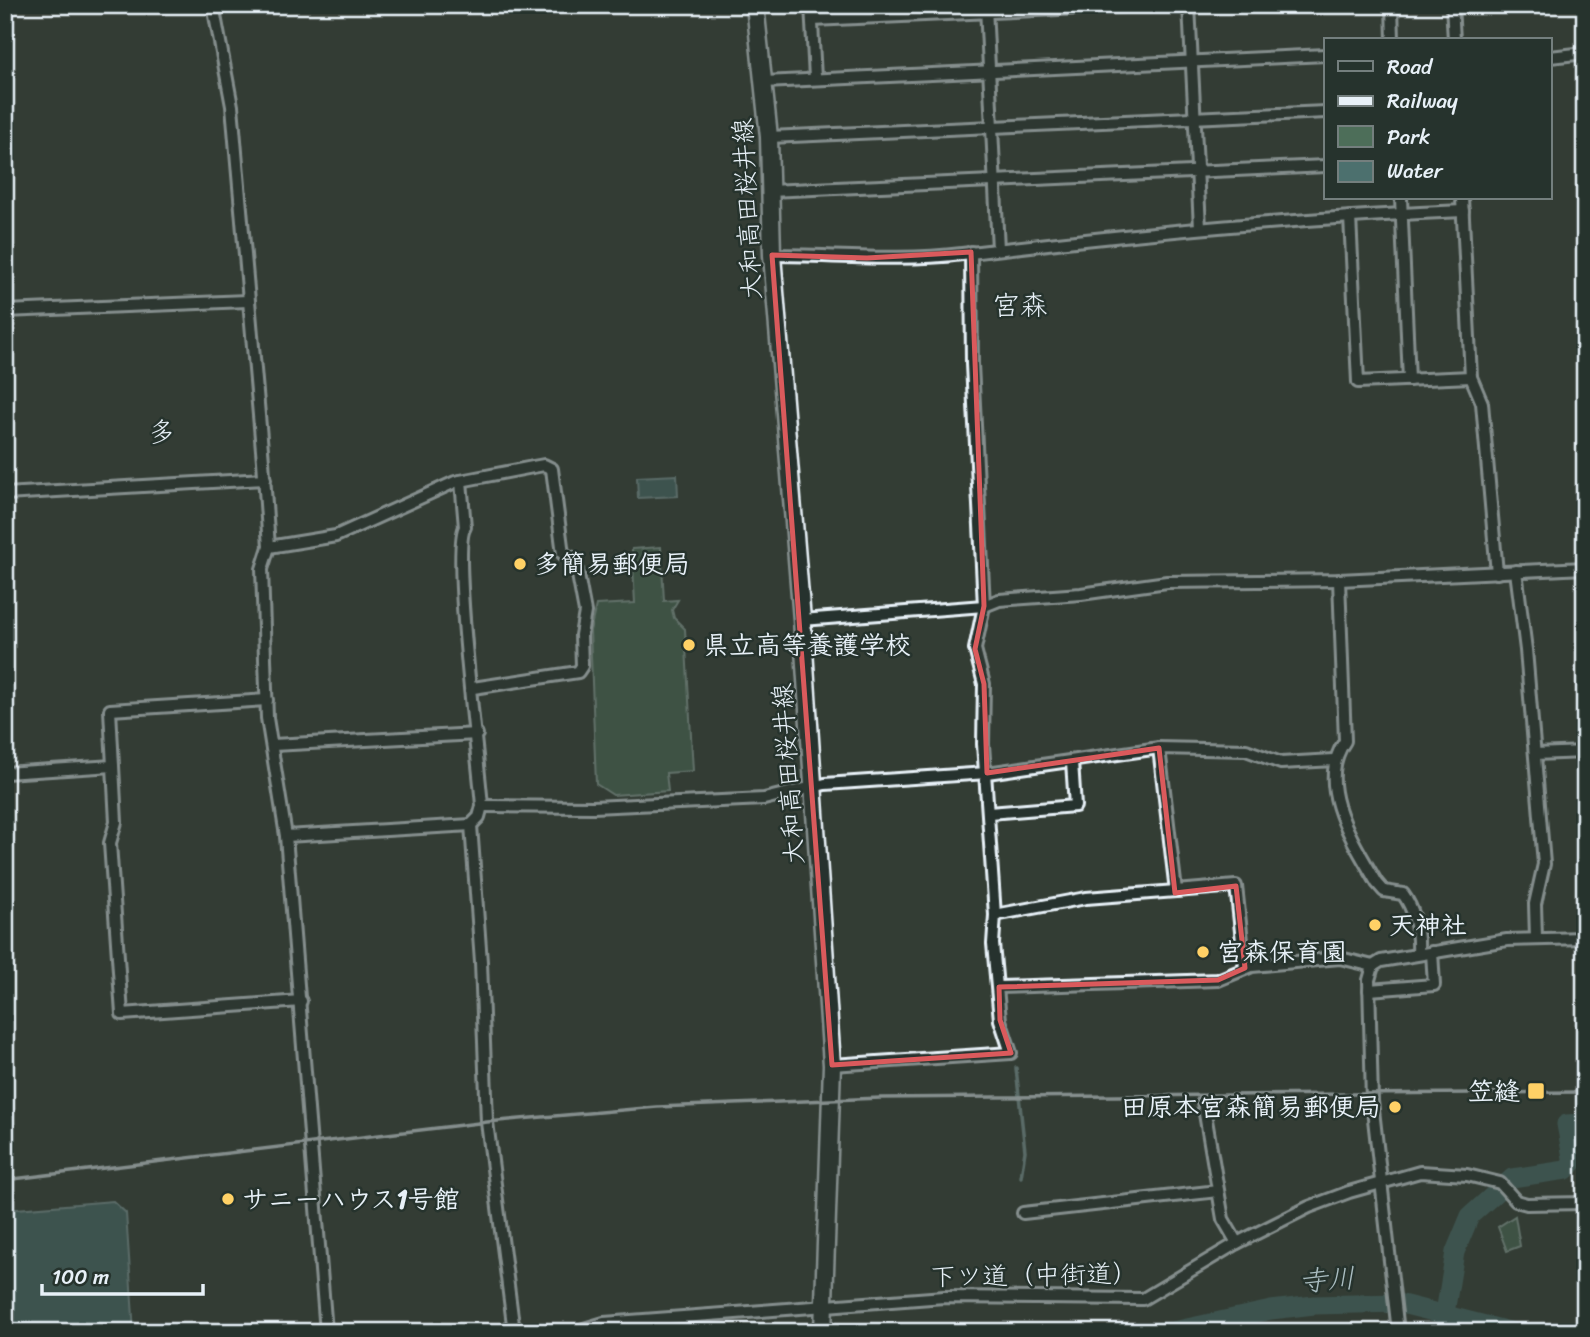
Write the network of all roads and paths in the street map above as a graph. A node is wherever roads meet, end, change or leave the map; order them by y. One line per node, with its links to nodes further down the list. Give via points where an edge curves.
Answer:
1 (214, 5): 36 (street, via 232,106)
2 (755, 5): 18 (main road, 大和高田桜井線)
3 (811, 5): 9 (street)
4 (1150, 5): 8 (street)
5 (1189, 5): 15 (street)
6 (1392, 5): 10 (street)
7 (1452, 5): 11 (street)
8 (987, 9): 9 (street); 16 (street)
9 (812, 20): 17 (street)
10 (1394, 38)
11 (1454, 38)
12 (1585, 53): 14 (street)
13 (1324, 55): 15 (street)
14 (1552, 57)
15 (1192, 61): 16 (street); 20 (street)
16 (989, 70): 17 (street); 21 (street)
17 (815, 78): 18 (street)
18 (764, 82): 22 (main road, 大和高田桜井線)
19 (1324, 112): 20 (street)
20 (1195, 118): 21 (street); 24 (street)
21 (992, 127): 22 (street); 25 (street)
22 (769, 137): 26 (main road, 大和高田桜井線)
23 (1324, 166): 24 (street)
24 (1197, 172): 25 (street); 32 (street)
25 (995, 180): 26 (street); 33 (street)
26 (769, 191): 35 (main road, 大和高田桜井線)
27 (1401, 200): 30 (street)
28 (1462, 200): 29 (street)
29 (1462, 211): 30 (street); 38 (street)
30 (1401, 214): 31 (street); 39 (street)
31 (1350, 217): 32 (street); 39 (street, via 1358,382)
32 (1200, 228): 33 (street)
33 (998, 249): 34 (street)
34 (971, 252): 35 (street, via 867,258); 48 (street)
35 (772, 255): 49 (main road, 大和高田桜井線)
36 (247, 301): 37 (street); 40 (street)
37 (5, 311)
38 (1471, 377): 39 (street); 46 (street, via 1482,402)
39 (1409, 380)
40 (265, 479): 42 (street); 43 (street)
41 (461, 481): 43 (street, via 336,536); 50 (street, via 465,527 461,571); 50 (street, via 544,465 552,470 563,554 575,559 585,612 578,672)
42 (5, 494)
43 (269, 547): 51 (street, via 262,569)
44 (1585, 568): 45 (street)
45 (1516, 571): 46 (street); 56 (street)
46 (1497, 573): 47 (street)
47 (1339, 580): 48 (street, via 1167,582 999,600); 57 (street, via 1345,741)
48 (984, 606): 49 (street); 61 (street, via 975,649 984,684)
49 (802, 620): 62 (main road, 大和高田桜井線)
50 (472, 688): 52 (street)
51 (267, 700): 53 (street); 59 (street, via 110,710)
52 (477, 734): 53 (street); 63 (street)
53 (273, 745): 66 (street)
54 (1159, 748): 57 (street, via 1246,750 1281,763); 58 (street); 67 (street)
55 (1585, 752): 56 (street)
56 (1535, 754): 69 (street, via 1544,864 1535,904)
57 (1334, 760): 72 (street, via 1334,789 1342,818 1384,891 1403,894 1409,903 1419,932)
58 (1072, 762): 61 (street); 64 (street, via 1075,806)
59 (113, 766): 60 (street); 77 (street, via 116,822 110,843 122,1014)
60 (5, 772)
61 (987, 773): 62 (street, via 825,784); 64 (street)
62 (814, 789): 63 (street, via 764,799 593,807); 78 (main road, 大和高田桜井線)
63 (482, 806): 65 (street, via 480,817)
64 (989, 813): 68 (street)
65 (471, 825): 66 (street); 88 (street, via 486,1122)
66 (286, 836): 77 (street)
67 (1176, 891): 68 (street, via 1086,898); 74 (street, via 1236,886)
68 (995, 915): 75 (street, via 993,944)
69 (1536, 938): 70 (street); 71 (street)
70 (1585, 938)
71 (1432, 952): 72 (street); 76 (street, via 1434,985)
72 (1418, 954): 73 (street)
73 (1373, 966): 74 (street, via 1340,958); 76 (street)
74 (1245, 968): 75 (street, via 1218,979)
75 (999, 988): 78 (street, via 1000,1020 1011,1053)
76 (1369, 990): 80 (street, via 1372,1101)
77 (301, 1001): 87 (street)
78 (832, 1065): 85 (main road, 大和高田桜井線)
79 (1203, 1102): 81 (street)
80 (1382, 1182): 82 (street, 下ツ道（中街道）, via 1420,1172 1467,1175 1500,1182 1516,1201 1527,1204); 84 (street, 下ツ道（中街道）, via 1309,1207); 86 (street)
81 (1218, 1191): 83 (street); 84 (street, via 1223,1219)
82 (1585, 1203)
83 (1023, 1213)
84 (1237, 1244): 85 (street, 下ツ道（中街道）, via 1143,1299 944,1297)
85 (823, 1309): 89 (street, 下ツ道（中街道）, via 604,1323); 90 (main road, 大和高田桜井線)
86 (1397, 1328)
87 (326, 1332)
88 (514, 1332)
89 (573, 1332)
90 (823, 1332)

